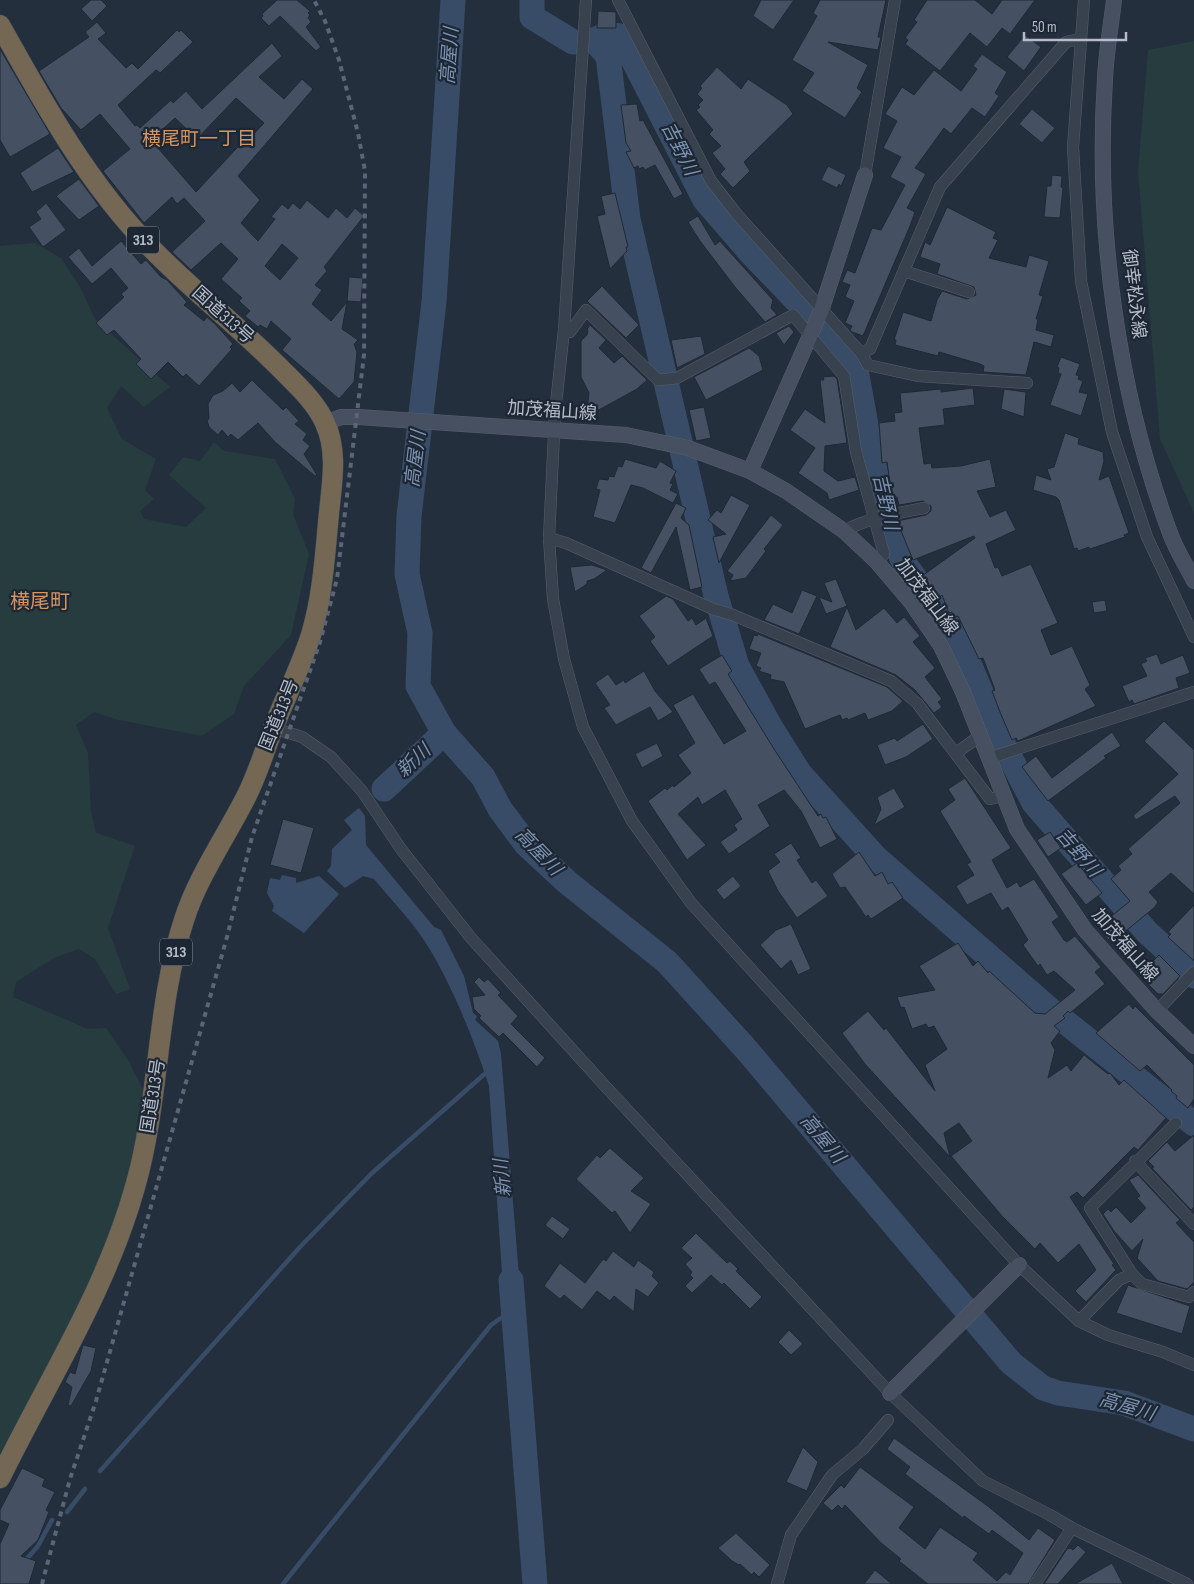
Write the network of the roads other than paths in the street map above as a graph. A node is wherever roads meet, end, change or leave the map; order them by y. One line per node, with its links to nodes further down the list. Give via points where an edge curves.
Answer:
1 (586, 0): 12 (street)
2 (618, 0): 11 (street, via 711,181)
3 (895, 0): 8 (street)
4 (1084, 0): 7 (street)
5 (1114, 0): 24 (main road, 御幸松永線, via 1105,79 1103,187 1115,319 1142,449 1171,535)
6 (0, 25): 16 (highway, 国道313号 / 313, via 83,166 108,200 181,278 291,379 312,402)
7 (1079, 39): 9 (street, via 1066,42 940,187); 25 (street, via 1073,147 1081,281 1112,432 1147,537)
8 (865, 175): 11 (main road)
9 (904, 271): 10 (street); 14 (street, via 870,349)
10 (969, 292)
11 (821, 311): 13 (main road); 14 (street)
12 (564, 330): 13 (street, via 570,332 586,310 658,380 677,378 793,315); 17 (street)
13 (810, 334): 18 (main road); 20 (street, via 844,376 856,452)
14 (861, 353): 15 (street, via 868,365 918,376)
15 (1027, 382)
16 (325, 423): 17 (main road, 加茂福山線, via 341,417 365,417); 27 (highway, 国道313号 / 313, via 333,464 320,598 310,635)
17 (554, 430): 18 (main road, 加茂福山線, via 626,435 688,448); 22 (street)
18 (750, 471): 21 (main road, 加茂福山線, via 786,491)
19 (924, 508): 20 (street)
20 (878, 518): 21 (street); 23 (street, via 884,554)
21 (844, 531): 23 (main road, 加茂福山線)
22 (549, 538): 29 (street, via 892,681 917,703); 38 (street, via 554,599 563,651 583,727 632,821 692,903)
23 (877, 562): 28 (main road, 加茂福山線, via 911,602 940,646)
24 (1194, 581)
25 (1194, 637)
26 (1194, 692): 30 (street)
27 (273, 728): 43 (street, via 302,737 331,757 362,791 401,849 472,938); 45 (highway, 国道313号 / 313, via 250,789 185,917 177,943 152,1108 136,1184 118,1240 91,1303)
28 (980, 736): 29 (street); 30 (main road, 加茂福山線)
29 (956, 753): 31 (street, via 990,800)
30 (994, 757): 31 (main road, 加茂福山線)
31 (1002, 796): 33 (main road, 加茂福山線, via 1017,829 1085,930)
32 (1194, 972): 33 (street)
33 (1158, 1011): 34 (main road, 加茂福山線)
34 (1194, 1046)
35 (1176, 1122): 36 (street)
36 (1135, 1161): 37 (street); 39 (street, via 1090,1208)
37 (1194, 1224)
38 (1019, 1265): 41 (street); 43 (main road)
39 (1132, 1274): 40 (street, via 1142,1284 1189,1297); 41 (street, via 1119,1280)
40 (1194, 1292)
41 (1079, 1321): 42 (street, via 1108,1335)
42 (1194, 1365)
43 (890, 1393): 46 (street, via 983,1481)
44 (888, 1420): 47 (street, via 863,1449 832,1475 791,1535)
45 (0, 1478)
46 (1072, 1528): 48 (street); 49 (street)
47 (777, 1584)
48 (1035, 1584)
49 (1187, 1584)

